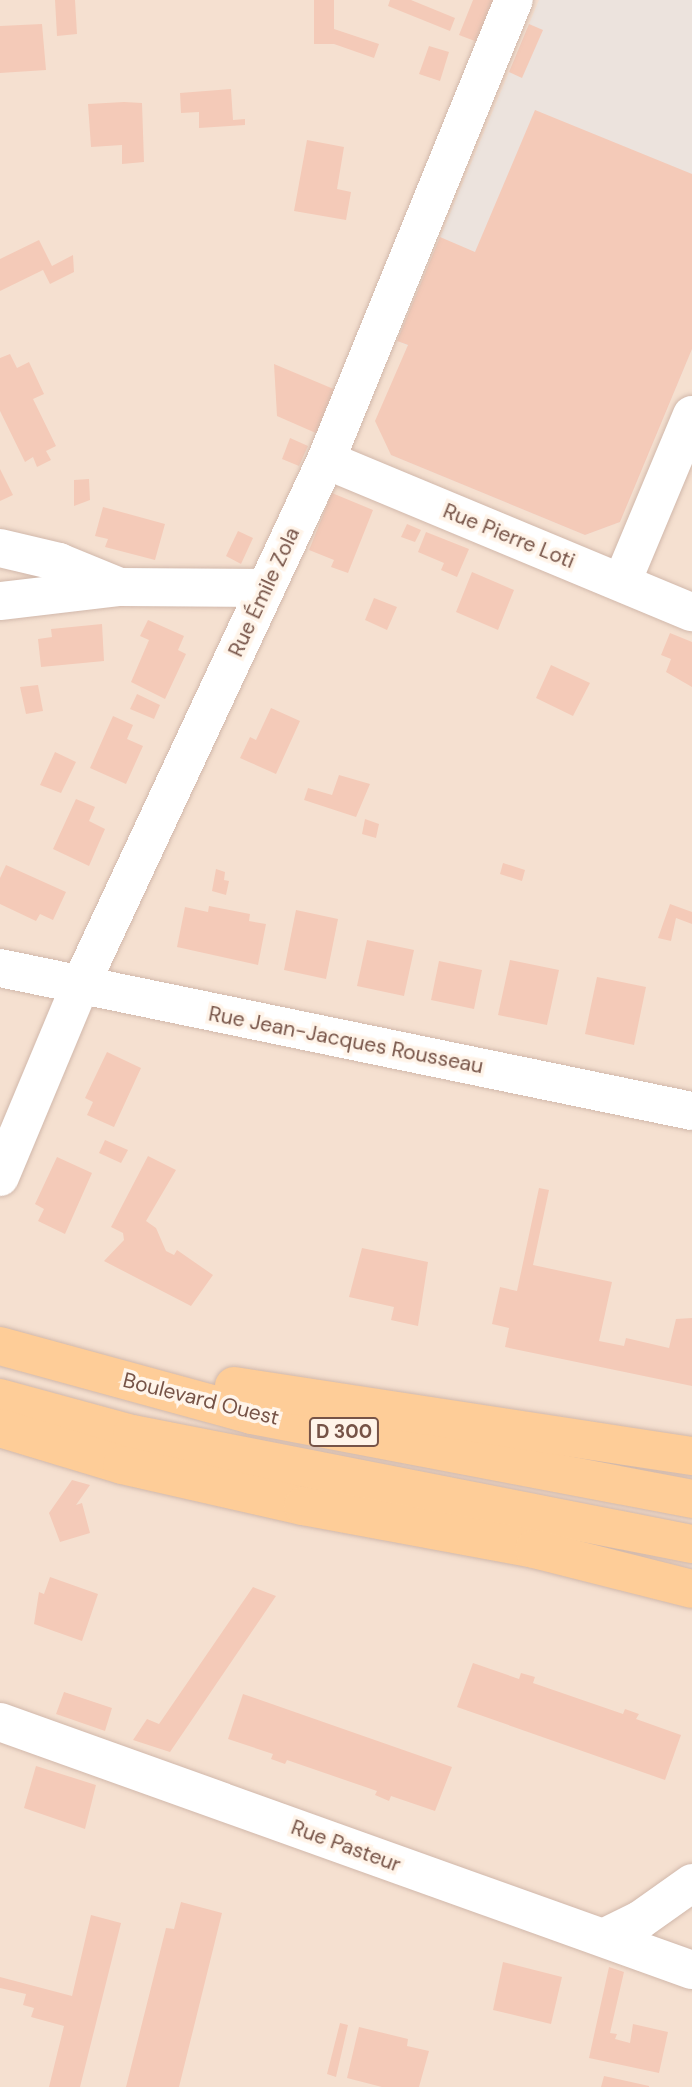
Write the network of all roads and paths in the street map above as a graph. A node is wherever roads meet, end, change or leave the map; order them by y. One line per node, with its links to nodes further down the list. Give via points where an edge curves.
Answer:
1 (514, 0): 3 (street, Rue Émile Zola)
2 (692, 415): 5 (street)
3 (326, 460): 5 (street, Rue Pierre Loti); 7 (street, Rue Émile Zola)
4 (0, 548): 6 (street, via 59,562)
5 (622, 582): 9 (street, Rue Pierre Loti)
6 (120, 587): 7 (street); 8 (street)
7 (266, 588): 11 (street, Rue Émile Zola)
8 (0, 601)
9 (692, 612)
10 (0, 968): 11 (street, Rue Jean-Jacques Rousseau)
11 (80, 986): 12 (street, Rue Jean-Jacques Rousseau); 13 (street, Rue Émile Zola)
12 (692, 1111)
13 (8, 1137): 14 (street, Rue Émile Zola)
14 (0, 1177)
15 (0, 1346): 16 (main road, Boulevard Ouest / D 300)
16 (55, 1361): 19 (main road); 20 (main road, Boulevard Ouest / D 300, via 252,1415)
17 (0, 1398): 21 (main road, D 300, via 145,1437)
18 (0, 1429): 22 (main road, via 122,1465 303,1506 534,1549)
19 (692, 1456)
20 (692, 1499)
21 (692, 1544)
22 (692, 1589)
23 (0, 1722): 25 (street, Rue Pasteur)
24 (692, 1883): 25 (street, via 640,1920)
25 (605, 1937): 26 (street, Rue Pasteur)
26 (692, 1970)

